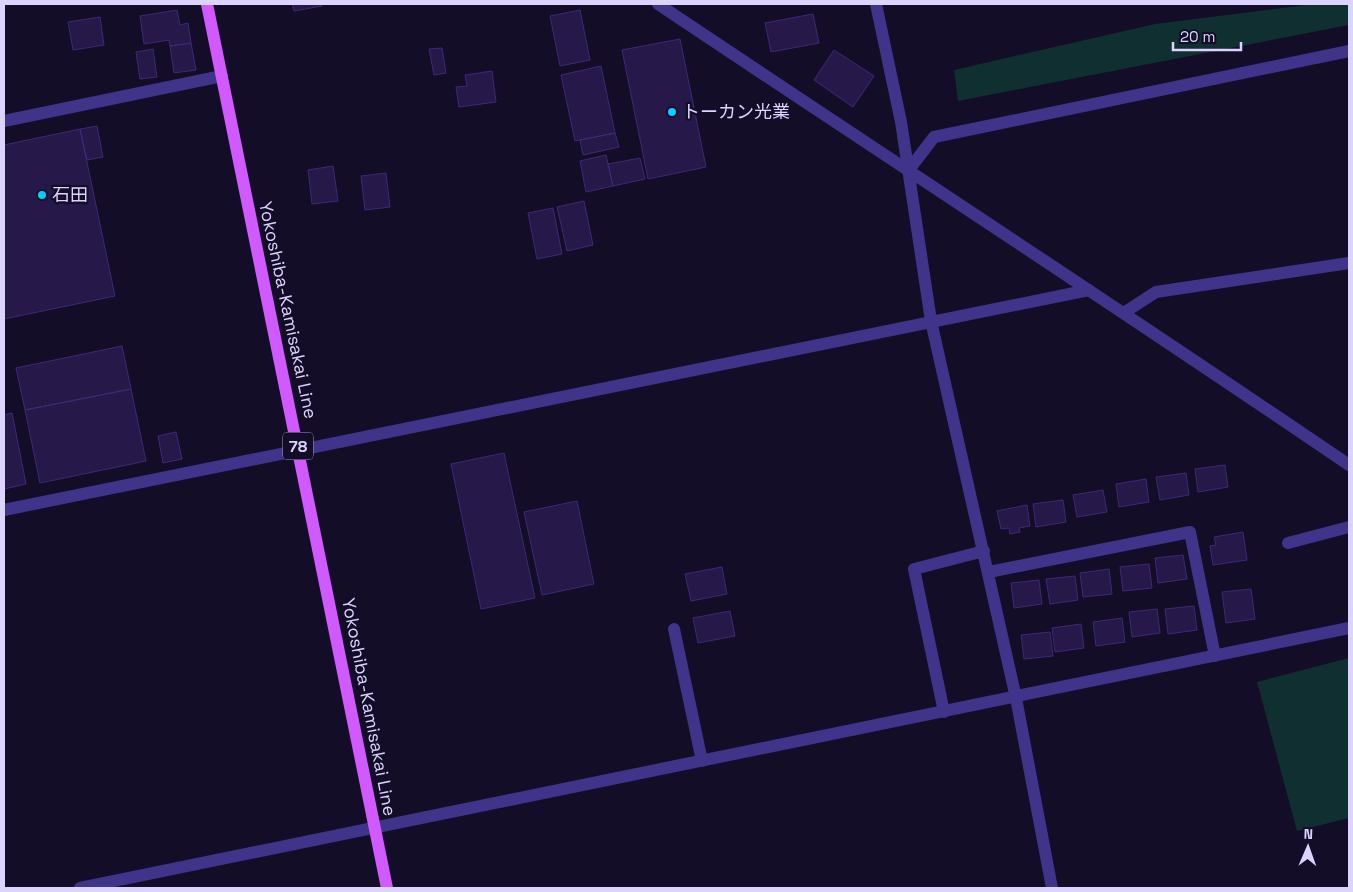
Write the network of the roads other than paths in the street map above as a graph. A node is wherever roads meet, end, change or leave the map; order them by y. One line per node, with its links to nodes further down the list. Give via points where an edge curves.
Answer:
1 (207, 4): 5 (main road, Yokoshiba-Kamisakai Line / 78)
2 (658, 4): 7 (street)
3 (876, 4): 7 (street)
4 (1349, 51): 7 (street, via 934,137)
5 (222, 76): 6 (street); 12 (main road, Yokoshiba-Kamisakai Line / 78)
6 (4, 121)
7 (908, 171): 9 (street); 11 (street)
8 (1349, 263): 10 (street, via 1156,292)
9 (1089, 290): 10 (street); 11 (street)
10 (1126, 312): 13 (street)
11 (931, 321): 12 (street); 17 (street)
12 (298, 448): 14 (street); 25 (main road, Yokoshiba-Kamisakai Line / 78)
13 (1349, 465)
14 (4, 510)
15 (1349, 527): 16 (street)
16 (1288, 543)
17 (984, 551): 18 (street); 23 (street, via 914,569)
18 (989, 572): 21 (street, via 1190,532); 22 (street)
19 (1349, 628): 21 (street)
20 (674, 629): 24 (street)
21 (1215, 656): 22 (street)
22 (1016, 698): 23 (street); 28 (street)
23 (944, 712): 24 (street)
24 (702, 761): 25 (street)
25 (375, 827): 26 (street); 27 (main road, Yokoshiba-Kamisakai Line / 78)
26 (80, 888)
27 (387, 888)
28 (1052, 888)

